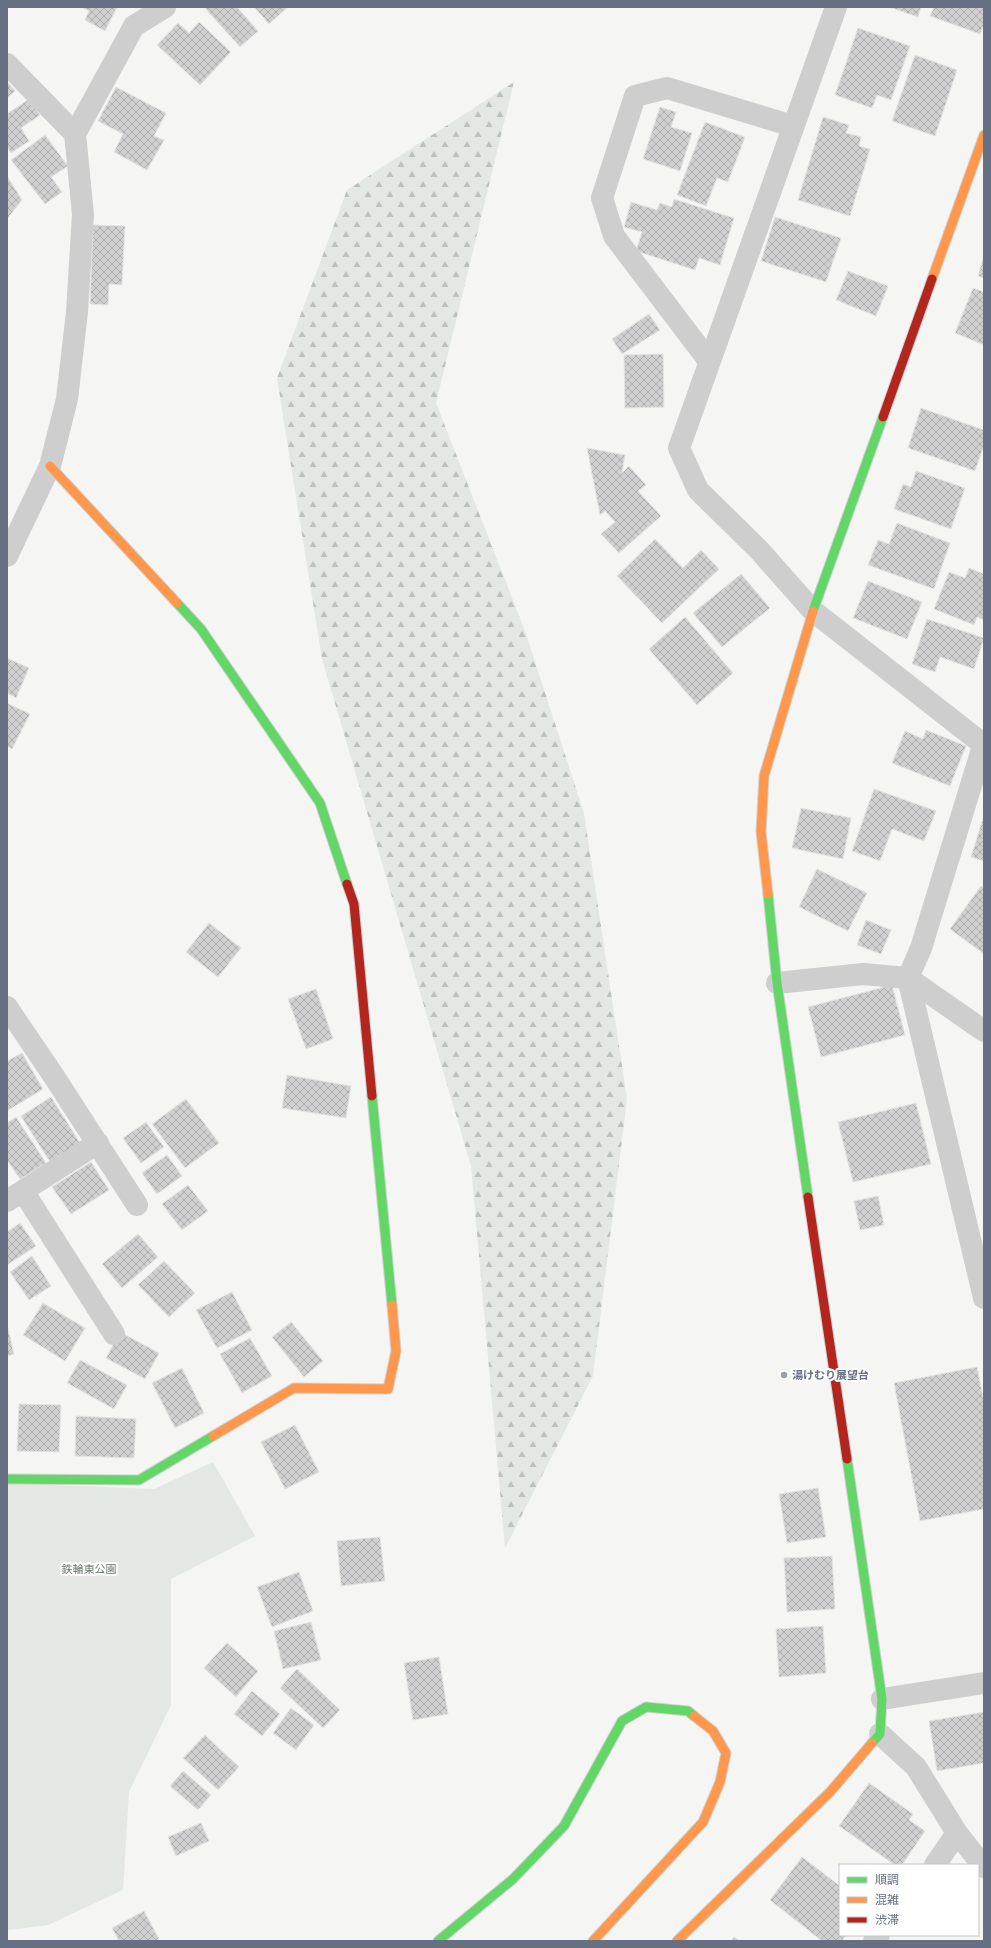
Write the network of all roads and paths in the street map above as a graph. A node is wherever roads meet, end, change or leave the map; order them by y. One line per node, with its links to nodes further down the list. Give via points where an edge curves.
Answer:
1 (165, 7): 5 (street, via 134,26)
2 (836, 7): 4 (street)
3 (7, 64): 5 (street)
4 (793, 126): 7 (street); 7 (street, via 668,88 635,96 602,198 614,236)
5 (75, 134): 8 (street, via 82,214 76,312 67,399)
6 (984, 135): 10 (street)
7 (709, 361): 10 (street, via 679,448 698,490 760,551)
8 (50, 466): 9 (street); 21 (street, via 201,629 320,803 354,904 396,1351 388,1389 294,1388 139,1480)
9 (7, 556)
10 (813, 611): 11 (street); 13 (street, via 764,776 761,832)
11 (984, 744): 12 (street, via 920,948)
12 (908, 978): 13 (street, via 863,974); 15 (street); 19 (street)
13 (777, 983): 23 (street)
14 (7, 1007): 16 (street)
15 (984, 1031)
16 (98, 1143): 17 (street); 18 (street)
17 (15, 1196): 20 (street)
18 (137, 1205)
19 (984, 1298)
20 (114, 1334)
21 (7, 1479)
22 (984, 1683): 23 (street)
23 (882, 1699): 24 (street)
24 (880, 1734): 25 (street, via 916,1767); 30 (street, via 830,1792)
25 (957, 1833): 26 (street); 27 (street)
26 (936, 1864)
27 (984, 1868)
28 (438, 1941): 29 (street, via 513,1879 564,1826 622,1721 646,1707 688,1711 713,1731 726,1754 720,1782 703,1822)
29 (593, 1941)
30 (676, 1941)

